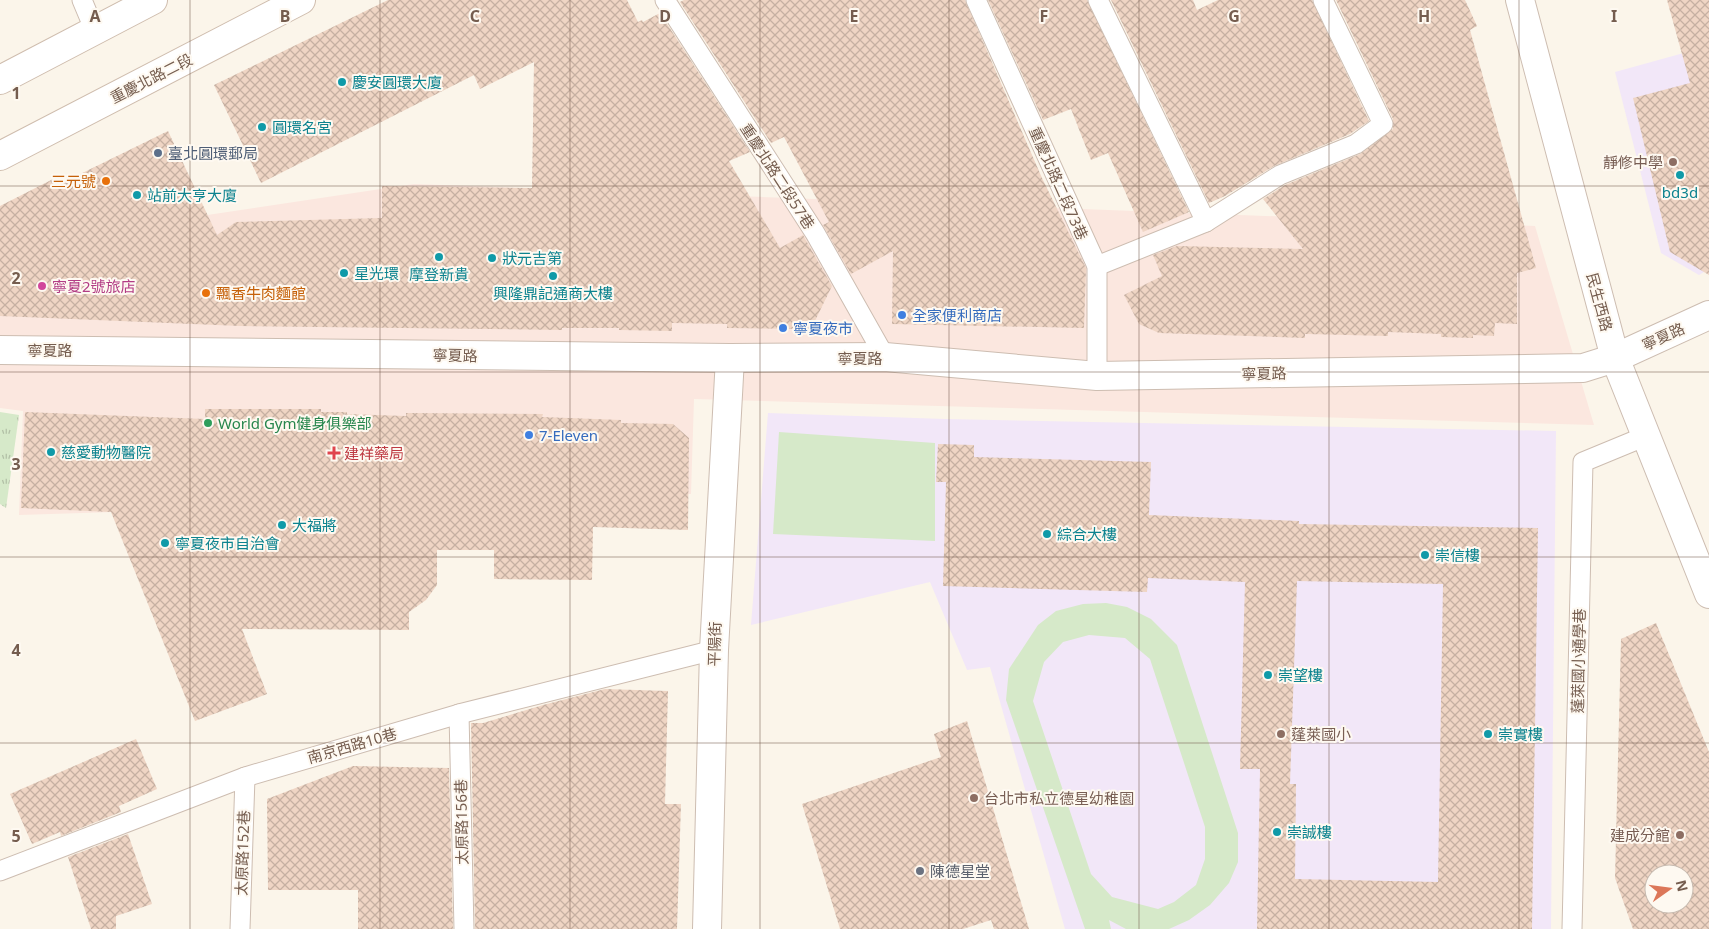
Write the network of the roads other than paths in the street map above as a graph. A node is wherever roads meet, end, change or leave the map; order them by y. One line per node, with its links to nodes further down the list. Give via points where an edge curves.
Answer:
1 (82, 0): 9 (lane)
2 (153, 0): 9 (street)
3 (301, 0): 11 (street, 重慶北路二段)
4 (665, 0): 16 (lane, 重慶北路二段57巷, via 815,233)
5 (976, 0): 13 (lane, 重慶北路二段73巷)
6 (1098, 0): 12 (lane)
7 (1323, 0): 12 (lane, via 1383,124 1356,144 1280,175)
8 (1520, 0): 18 (street, 民生西路)
9 (95, 31): 10 (street)
10 (0, 80)
11 (0, 156)
12 (1206, 222): 13 (lane)
13 (1096, 266): 19 (lane, 重慶北路二段73巷)
14 (1709, 315): 18 (street, 寧夏路)
15 (0, 350): 17 (street, 寧夏路)
16 (885, 357): 17 (street, 寧夏路); 19 (street, 寧夏路)
17 (730, 358): 22 (street, 平陽街)
18 (1615, 358): 19 (street, 寧夏路, via 1583,368); 20 (street, 民生西路)
19 (1097, 376)
20 (1646, 436): 21 (street, 民生西路); 29 (lane, 蓬萊國小通學巷, via 1583,462)
21 (1709, 594)
22 (714, 650): 23 (lane, 南京西路10巷); 28 (street, 平陽街)
23 (459, 714): 24 (lane, 南京西路10巷); 27 (lane, 太原路156巷)
24 (245, 776): 25 (lane, 南京西路10巷); 26 (lane, 太原路152巷)
25 (0, 871)
26 (240, 929)
27 (464, 929)
28 (708, 929)
29 (1572, 929)

